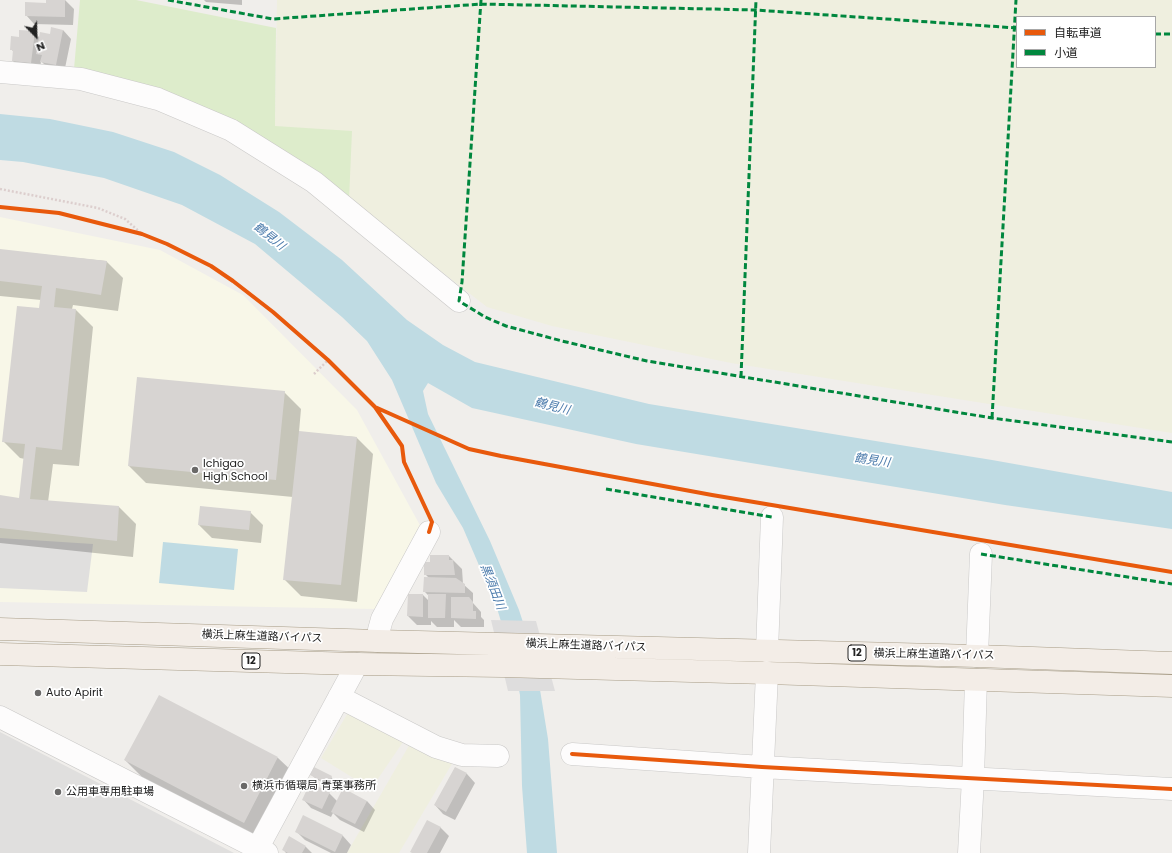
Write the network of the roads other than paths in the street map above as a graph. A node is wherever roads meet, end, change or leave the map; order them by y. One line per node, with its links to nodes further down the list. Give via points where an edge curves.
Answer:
1 (0, 72): 2 (street, via 81,79 158,99 232,130 314,182)
2 (459, 301)
3 (772, 517): 8 (street)
4 (429, 532): 7 (street, via 382,619)
5 (981, 554): 10 (street)
6 (0, 629): 7 (main road, 横浜上麻生道路バイパス / 12)
7 (378, 641): 8 (main road, 横浜上麻生道路バイパス / 12)
8 (767, 651): 10 (main road, 横浜上麻生道路バイパス / 12)
9 (0, 654): 12 (main road, 横浜上麻生道路バイパス / 12)
10 (977, 656): 11 (main road, 横浜上麻生道路バイパス / 12)
11 (1172, 663)
12 (357, 664): 13 (main road, 横浜上麻生道路バイパス / 12); 16 (street)
13 (767, 673): 14 (main road, 横浜上麻生道路バイパス / 12); 20 (street)
14 (976, 680): 15 (main road, 横浜上麻生道路バイパス / 12); 21 (street)
15 (1172, 686)
16 (339, 697): 19 (street, via 436,747 462,755); 23 (street)
17 (0, 717): 23 (street)
18 (572, 754): 20 (street)
19 (498, 756)
20 (762, 767): 21 (street); 24 (street)
21 (973, 778): 22 (street); 25 (street)
22 (1172, 789)
23 (260, 851)
24 (759, 853)
25 (969, 853)

